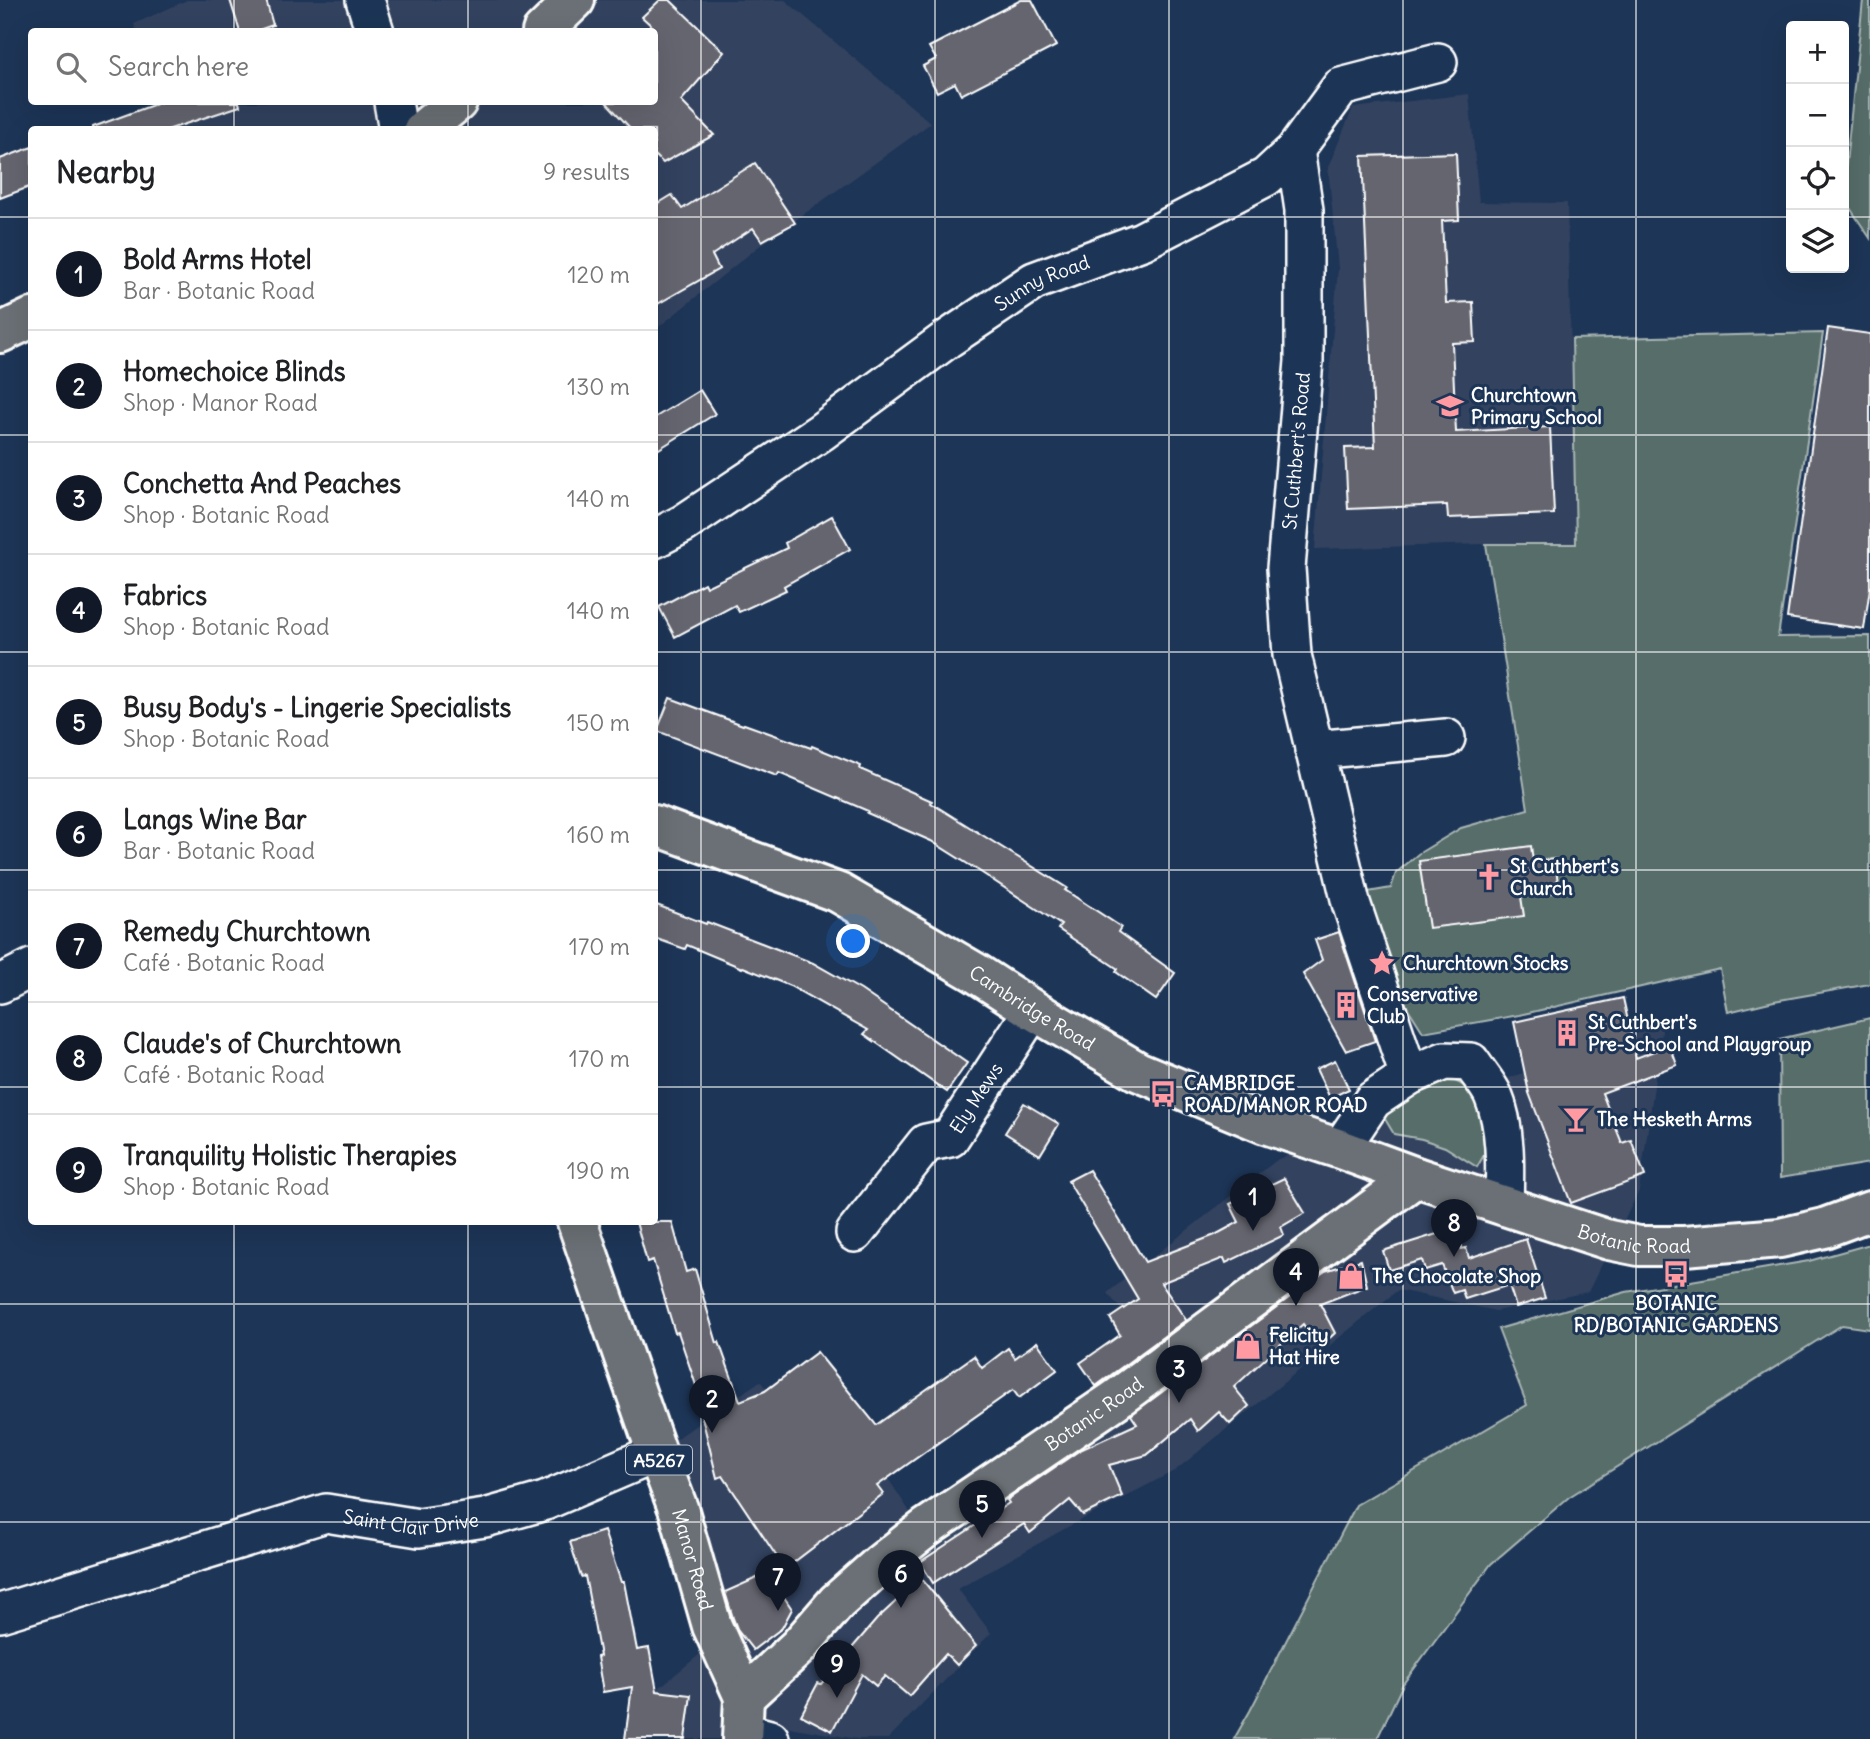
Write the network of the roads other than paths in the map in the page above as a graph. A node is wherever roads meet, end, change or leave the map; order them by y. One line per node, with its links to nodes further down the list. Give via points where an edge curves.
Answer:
1 (365, 0): 3 (street)
2 (575, 0): 4 (main road)
3 (374, 28)
4 (546, 28)
5 (1438, 62): 10 (street, Sunny Road, via 1341,87)
6 (394, 105): 8 (street)
7 (453, 105): 9 (main road)
8 (397, 126)
9 (428, 126)
10 (1294, 150): 13 (street, Sunny Road, via 1266,177 1142,241 1034,281 821,432); 15 (street, St Cuthbert's Road, via 1304,209 1304,361 1286,568 1292,655)
11 (28, 320): 12 (main road)
12 (0, 333)
13 (658, 537)
14 (1446, 738): 15 (street)
15 (1314, 750): 20 (street, St Cuthbert's Road, via 1351,903)
16 (658, 826): 19 (main road, Cambridge Road, via 839,893)
17 (28, 970): 18 (street)
18 (0, 984)
19 (1032, 1010): 21 (main road, Cambridge Road, via 1137,1071 1265,1124); 26 (street, Ely Mews, via 950,1138 926,1143)
20 (1409, 1076): 21 (street, via 1373,1100); 23 (street, via 1444,1061 1471,1062 1493,1094 1499,1118 1505,1156)
21 (1340, 1149): 22 (main road, Cambridge Road)
22 (1416, 1177): 23 (main road, Botanic Road); 29 (main road, Botanic Road, via 1115,1400 880,1564 837,1602 798,1647)
23 (1504, 1206): 24 (main road, Botanic Road, via 1609,1240 1639,1245 1780,1238)
24 (1870, 1211)
25 (578, 1225): 27 (main road, Manor Road / A5267)
26 (855, 1233)
27 (657, 1453): 28 (street, Saint Clair Drive, via 545,1501 485,1518 419,1528 326,1513); 29 (main road, Manor Road / A5267, via 712,1626)
28 (0, 1613)
29 (750, 1727)

